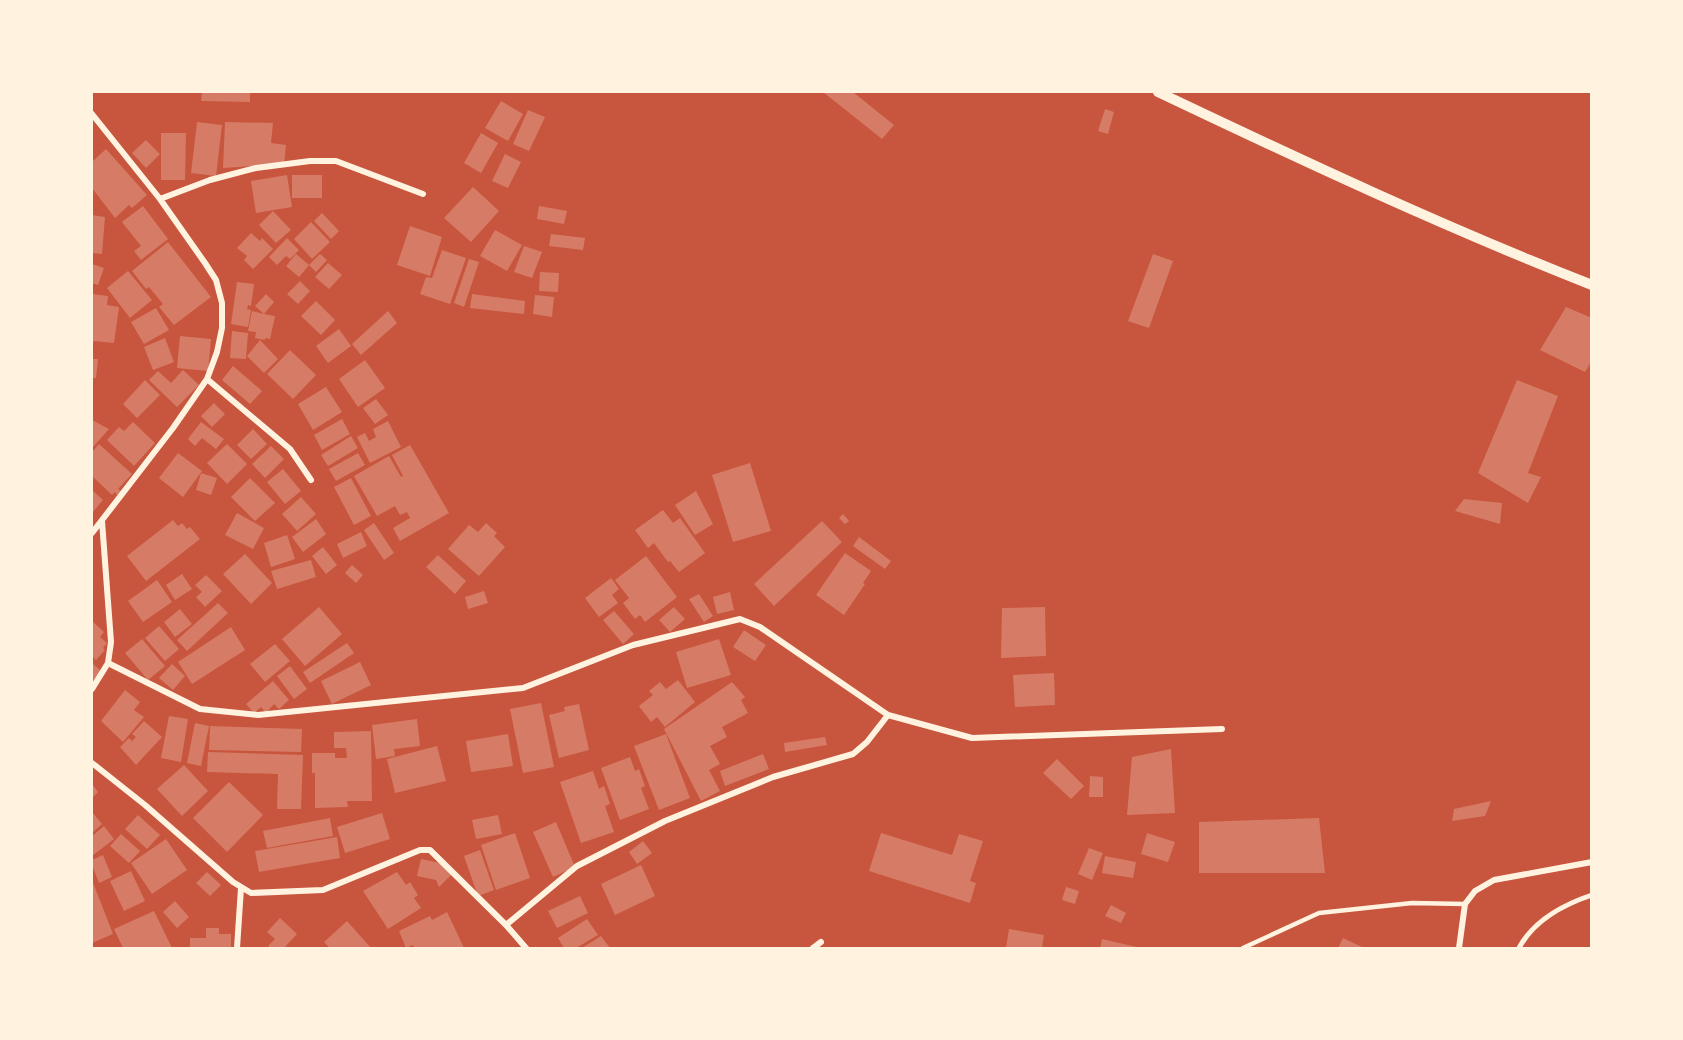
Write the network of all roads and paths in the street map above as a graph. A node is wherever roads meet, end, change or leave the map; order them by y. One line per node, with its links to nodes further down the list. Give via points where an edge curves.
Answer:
1 (1158, 92): 5 (street, via 1371,193)
2 (92, 115): 4 (street)
3 (423, 194): 4 (street, via 336,160 256,168)
4 (160, 199): 6 (street, via 216,280 222,303 220,336)
5 (1592, 285)
6 (207, 379): 7 (street, via 290,449); 8 (street)
7 (311, 480)
8 (102, 521): 9 (street); 10 (street, via 111,642)
9 (92, 533)
10 (108, 663): 11 (street); 12 (street, via 200,709 258,716 523,688 633,645 740,619 760,627)
11 (92, 689)
12 (888, 715): 13 (street, via 972,738); 19 (street, via 853,754 752,785 664,821 577,866)
13 (1222, 729)
14 (92, 763): 16 (street)
15 (1592, 862): 18 (street, via 1494,880 1475,891)
16 (241, 888): 19 (street, via 251,893 322,890 420,850 430,850); 21 (street)
17 (1592, 895): 26 (street, via 1548,915)
18 (1465, 904): 24 (lane, via 1412,903 1319,913); 25 (street)
19 (506, 925): 22 (street)
20 (821, 942): 23 (street)
21 (237, 948)
22 (526, 948)
23 (813, 948)
24 (1243, 948)
25 (1459, 948)
26 (1519, 948)

